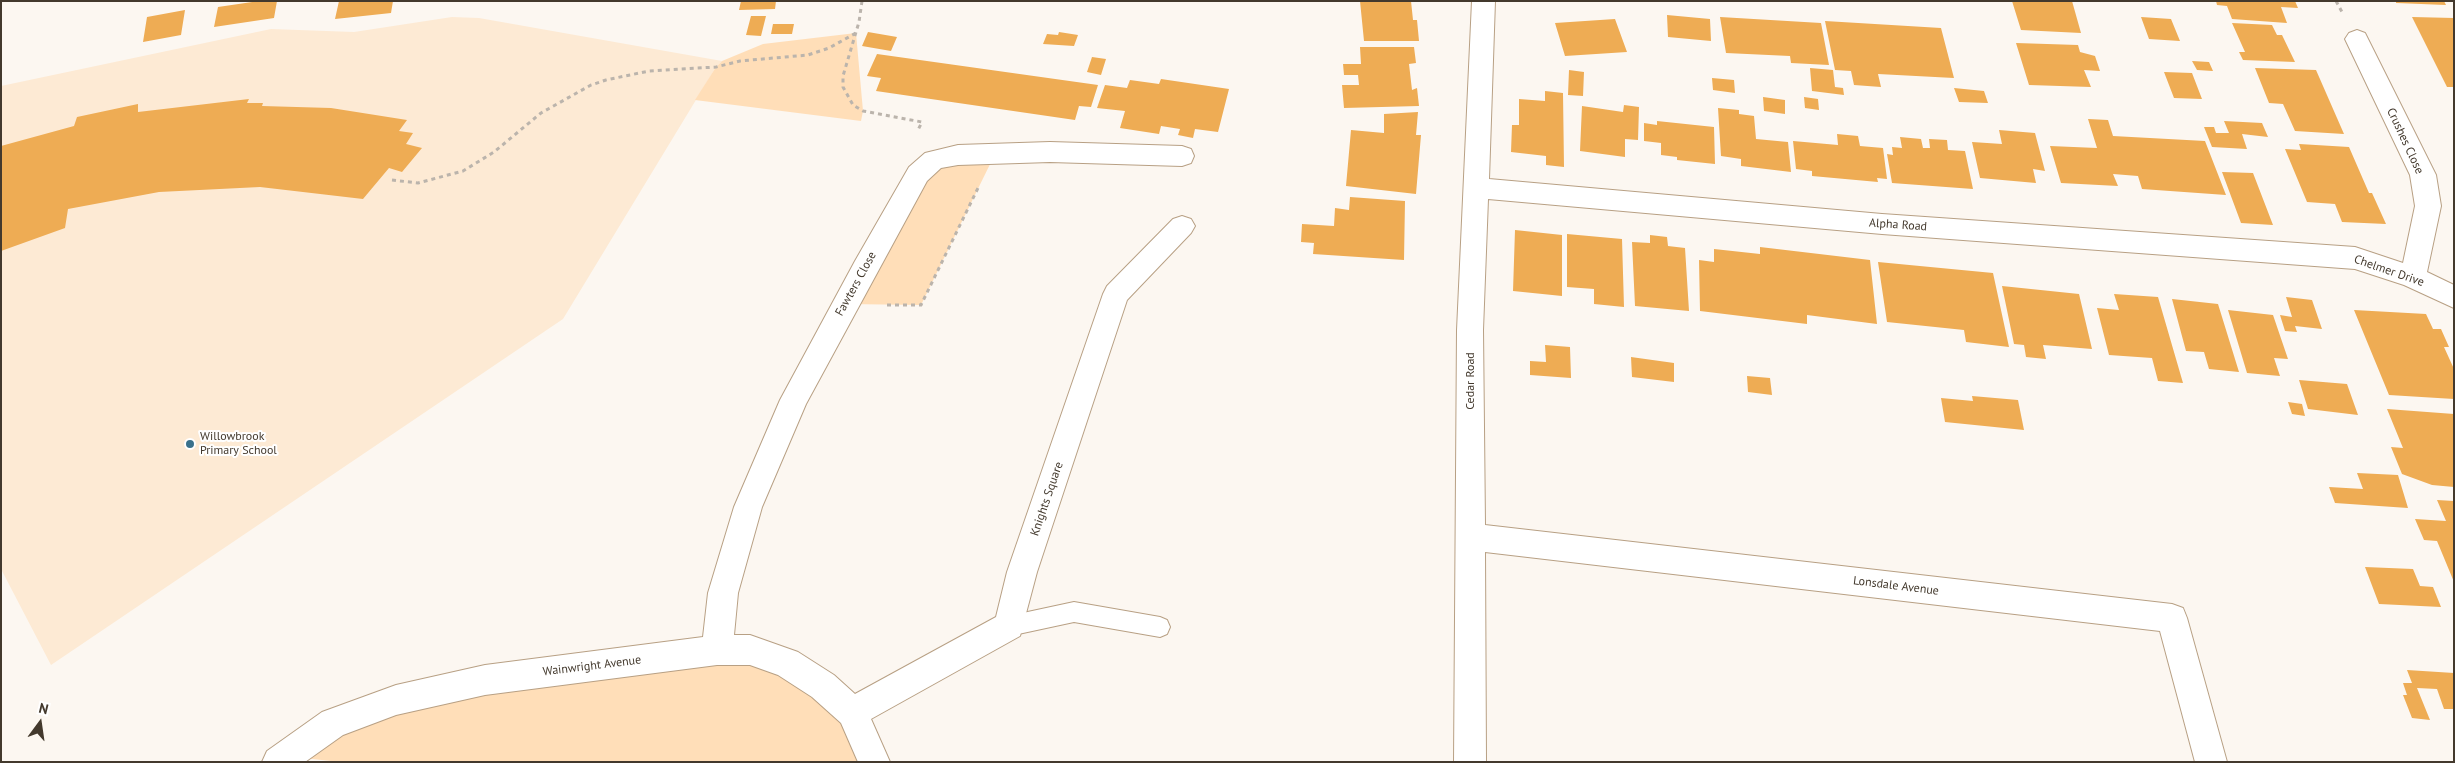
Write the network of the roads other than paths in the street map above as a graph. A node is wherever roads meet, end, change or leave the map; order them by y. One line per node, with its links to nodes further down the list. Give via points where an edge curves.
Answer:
1 (1484, 1): 4 (street, Cedar Road)
2 (2357, 40): 7 (street, Crushes Close, via 2423,175 2428,206)
3 (1182, 156): 12 (street, Fawters Close, via 1050,152 958,155 934,160 918,174 794,400 748,507 723,592)
4 (1476, 188): 6 (street, Alpha Road, via 1882,224); 9 (street, Cedar Road, via 1470,330)
5 (1182, 226): 10 (street, Knights Square, via 1116,294 1022,572)
6 (2321, 255): 7 (street, Chelmer Drive, via 2355,258)
7 (2413, 277): 8 (street, Chelmer Drive)
8 (2454, 297)
9 (1471, 537): 16 (street, Cedar Road); 17 (street, Lonsdale Avenue, via 2172,618)
10 (1009, 626): 11 (lane, via 1074,612); 13 (street)
11 (1160, 627)
12 (717, 650): 13 (street, Wainwright Avenue, via 750,650 787,663 823,686); 14 (street, Wainwright Avenue, via 485,680 396,700 333,723)
13 (852, 712): 15 (street, Wainwright Avenue)
14 (278, 762)
15 (874, 762)
16 (1470, 762)
17 (2211, 762)

